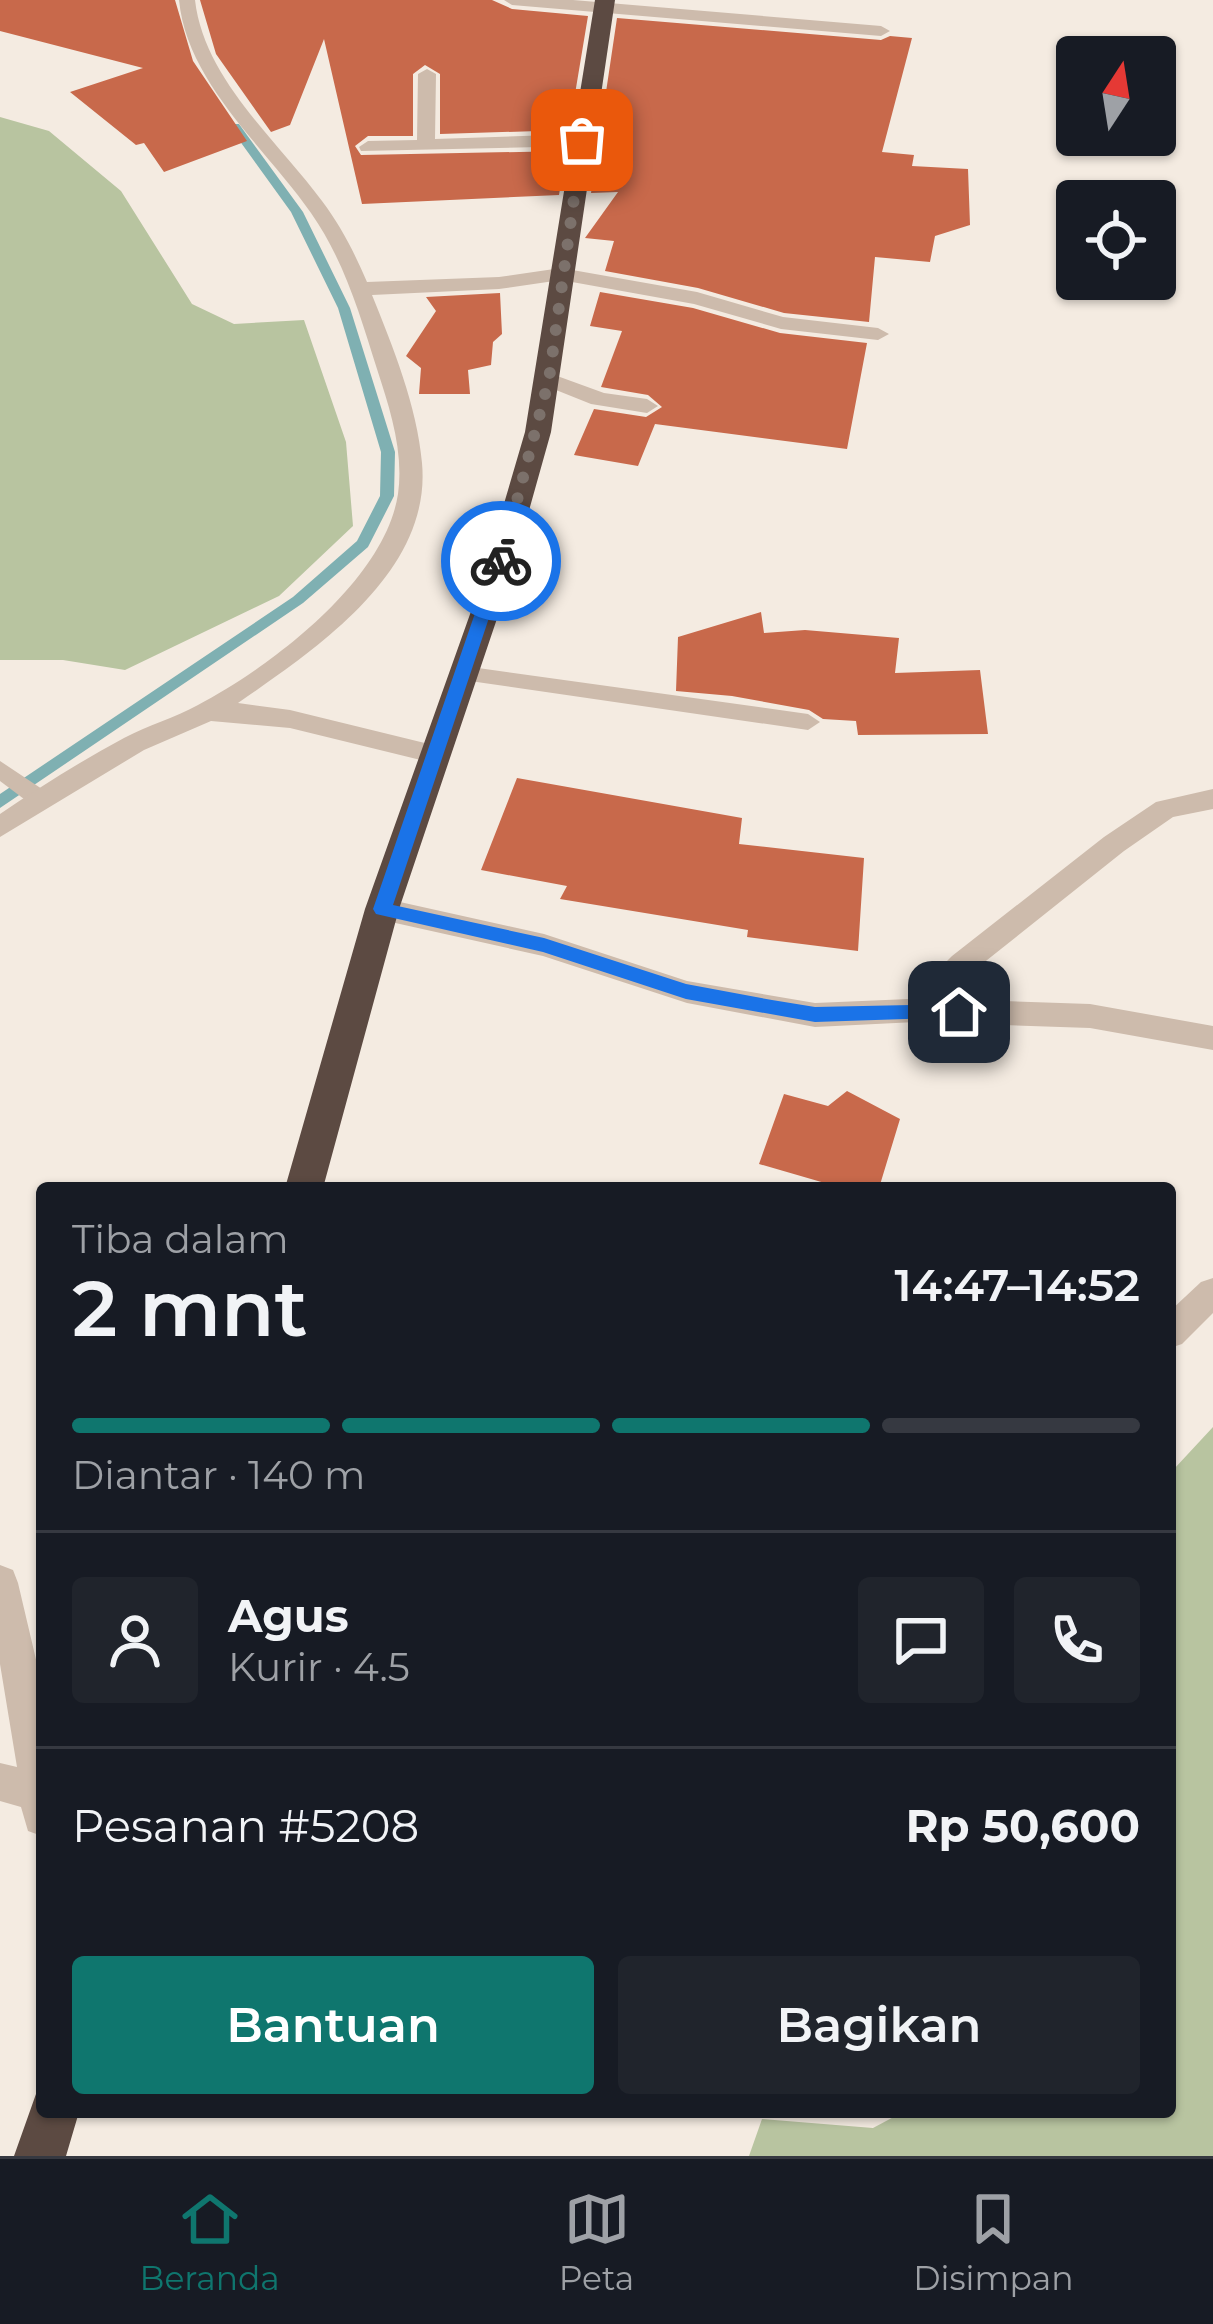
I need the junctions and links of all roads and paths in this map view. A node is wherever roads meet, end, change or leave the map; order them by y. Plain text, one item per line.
1 (187, 0) edge
2 (512, 0) edge
3 (604, 3) edge
4 (881, 31) dead end
5 (427, 74) dead end
6 (582, 140) junction
7 (426, 142) junction
8 (368, 147) dead end
9 (561, 274) junction
10 (357, 289) junction
11 (878, 334) dead end
12 (549, 379) junction
13 (647, 406) dead end
14 (464, 674) junction
15 (207, 712) junction
16 (808, 722) dead end
17 (437, 755) junction
18 (21, 784) edge
19 (1213, 799) edge
20 (0, 827) edge
21 (382, 909) junction
22 (916, 1010) junction
23 (1213, 1038) edge
24 (306, 1182) edge
25 (1213, 1292) edge
26 (1176, 1328) edge
27 (0, 1583) edge
28 (20, 1793) edge
29 (51, 2118) edge
30 (40, 2156) edge

1 - 10 street
2 - 3 street
3 - 4 street
3 - 6 highway
5 - 7 street
6 - 7 street
6 - 9 highway
7 - 8 street
9 - 10 street
9 - 11 street
9 - 12 highway
10 - 15 street
12 - 13 street
12 - 14 highway
14 - 16 lane
14 - 17 highway
15 - 17 street
15 - 18 street
17 - 21 highway
18 - 20 street
19 - 22 street
21 - 22 street
21 - 24 highway
22 - 23 street
25 - 26 street
27 - 28 street
29 - 30 highway

